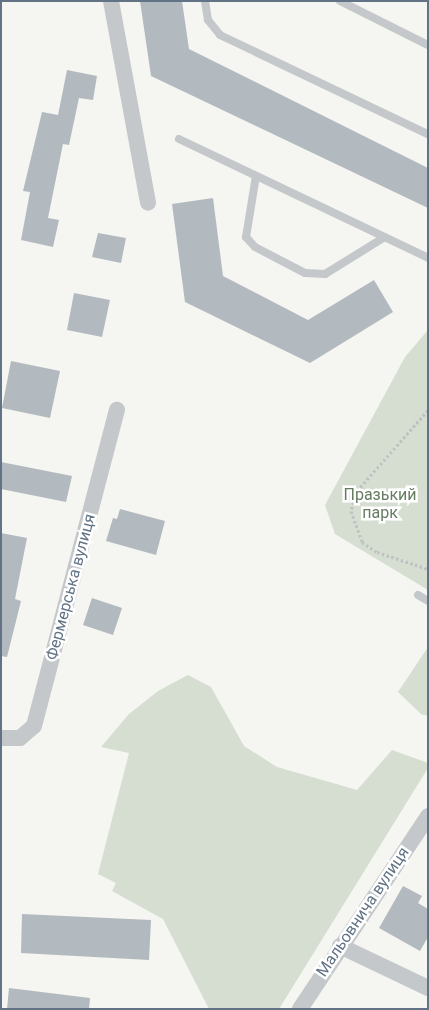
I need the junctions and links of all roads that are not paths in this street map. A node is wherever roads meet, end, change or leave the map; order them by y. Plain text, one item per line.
1 (111, 1) edge
2 (205, 1) edge
3 (340, 1) edge
4 (428, 46) edge
5 (428, 134) edge
6 (179, 140) dead end
7 (256, 176) junction
8 (148, 203) dead end
9 (385, 237) junction
10 (428, 258) edge
11 (117, 410) dead end
12 (418, 595) dead end
13 (428, 601) edge
14 (1, 738) edge
15 (428, 816) edge
16 (340, 946) junction
17 (428, 988) edge
18 (300, 1009) edge

1 - 8 street
2 - 5 lane
3 - 4 lane
6 - 7 lane
7 - 9 lane
7 - 9 lane
9 - 10 lane
11 - 14 street, Фермерська вулиця
12 - 13 lane
15 - 16 street, Мальовнича вулиця
16 - 17 street
16 - 18 street, Мальовнича вулиця

